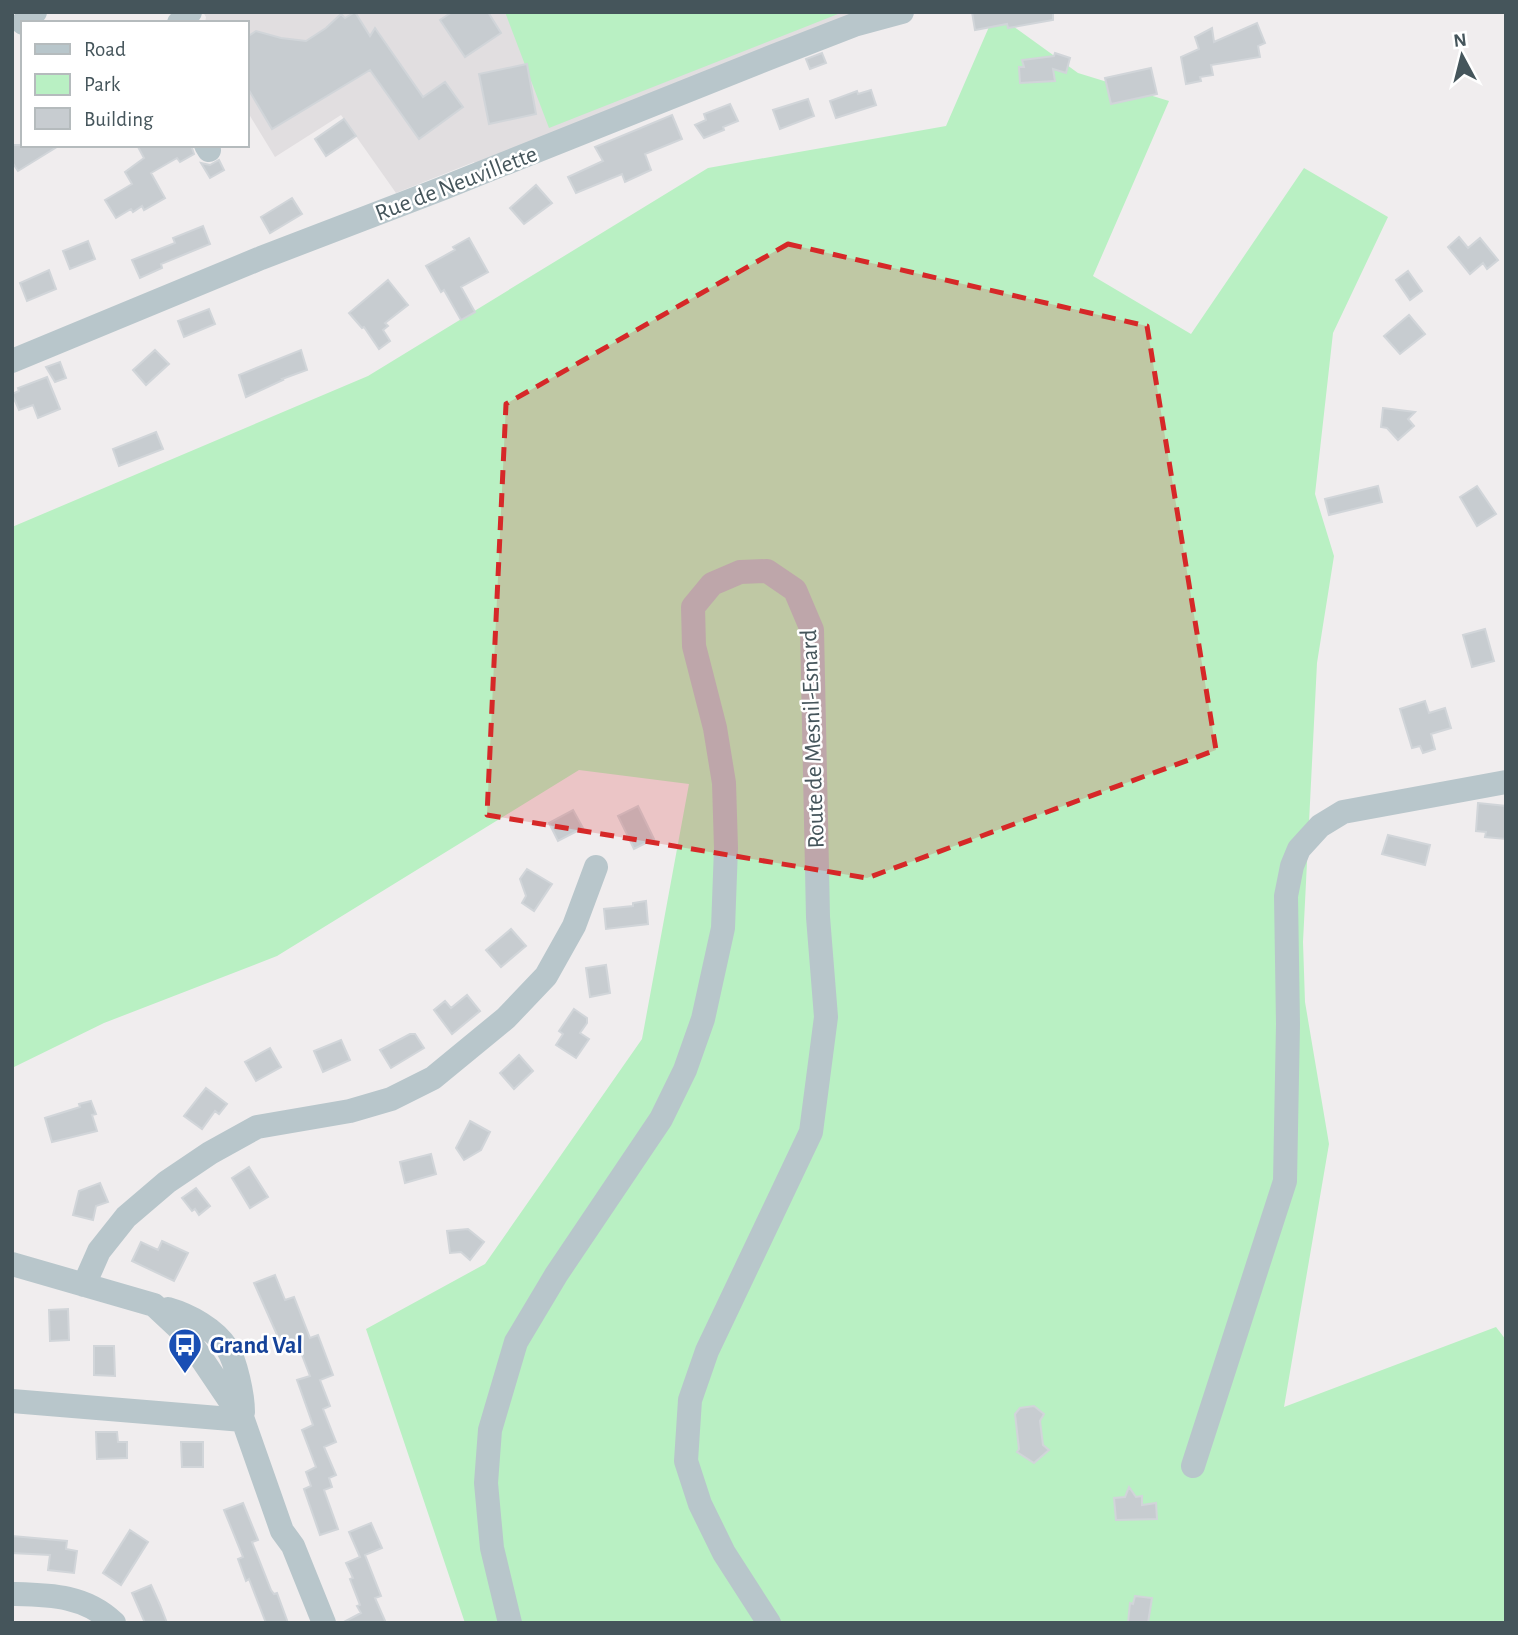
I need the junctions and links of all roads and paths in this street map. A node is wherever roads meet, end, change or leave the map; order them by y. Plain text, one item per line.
1 (902, 12) edge
2 (12, 361) edge
3 (1506, 782) edge
4 (596, 867) dead end
5 (12, 1264) edge
6 (85, 1285) junction
7 (155, 1305) junction
8 (12, 1401) edge
9 (243, 1420) junction
10 (1193, 1466) dead end
11 (12, 1594) edge
12 (114, 1623) edge
13 (324, 1623) edge
14 (510, 1623) edge
15 (769, 1623) edge

1 - 2 street, Rue de Neuvillette
3 - 10 street
4 - 6 street
5 - 6 street
6 - 7 street
7 - 9 street
7 - 9 street
8 - 9 street
9 - 13 street
11 - 12 street
14 - 15 street, Route de Mesnil-Esnard

